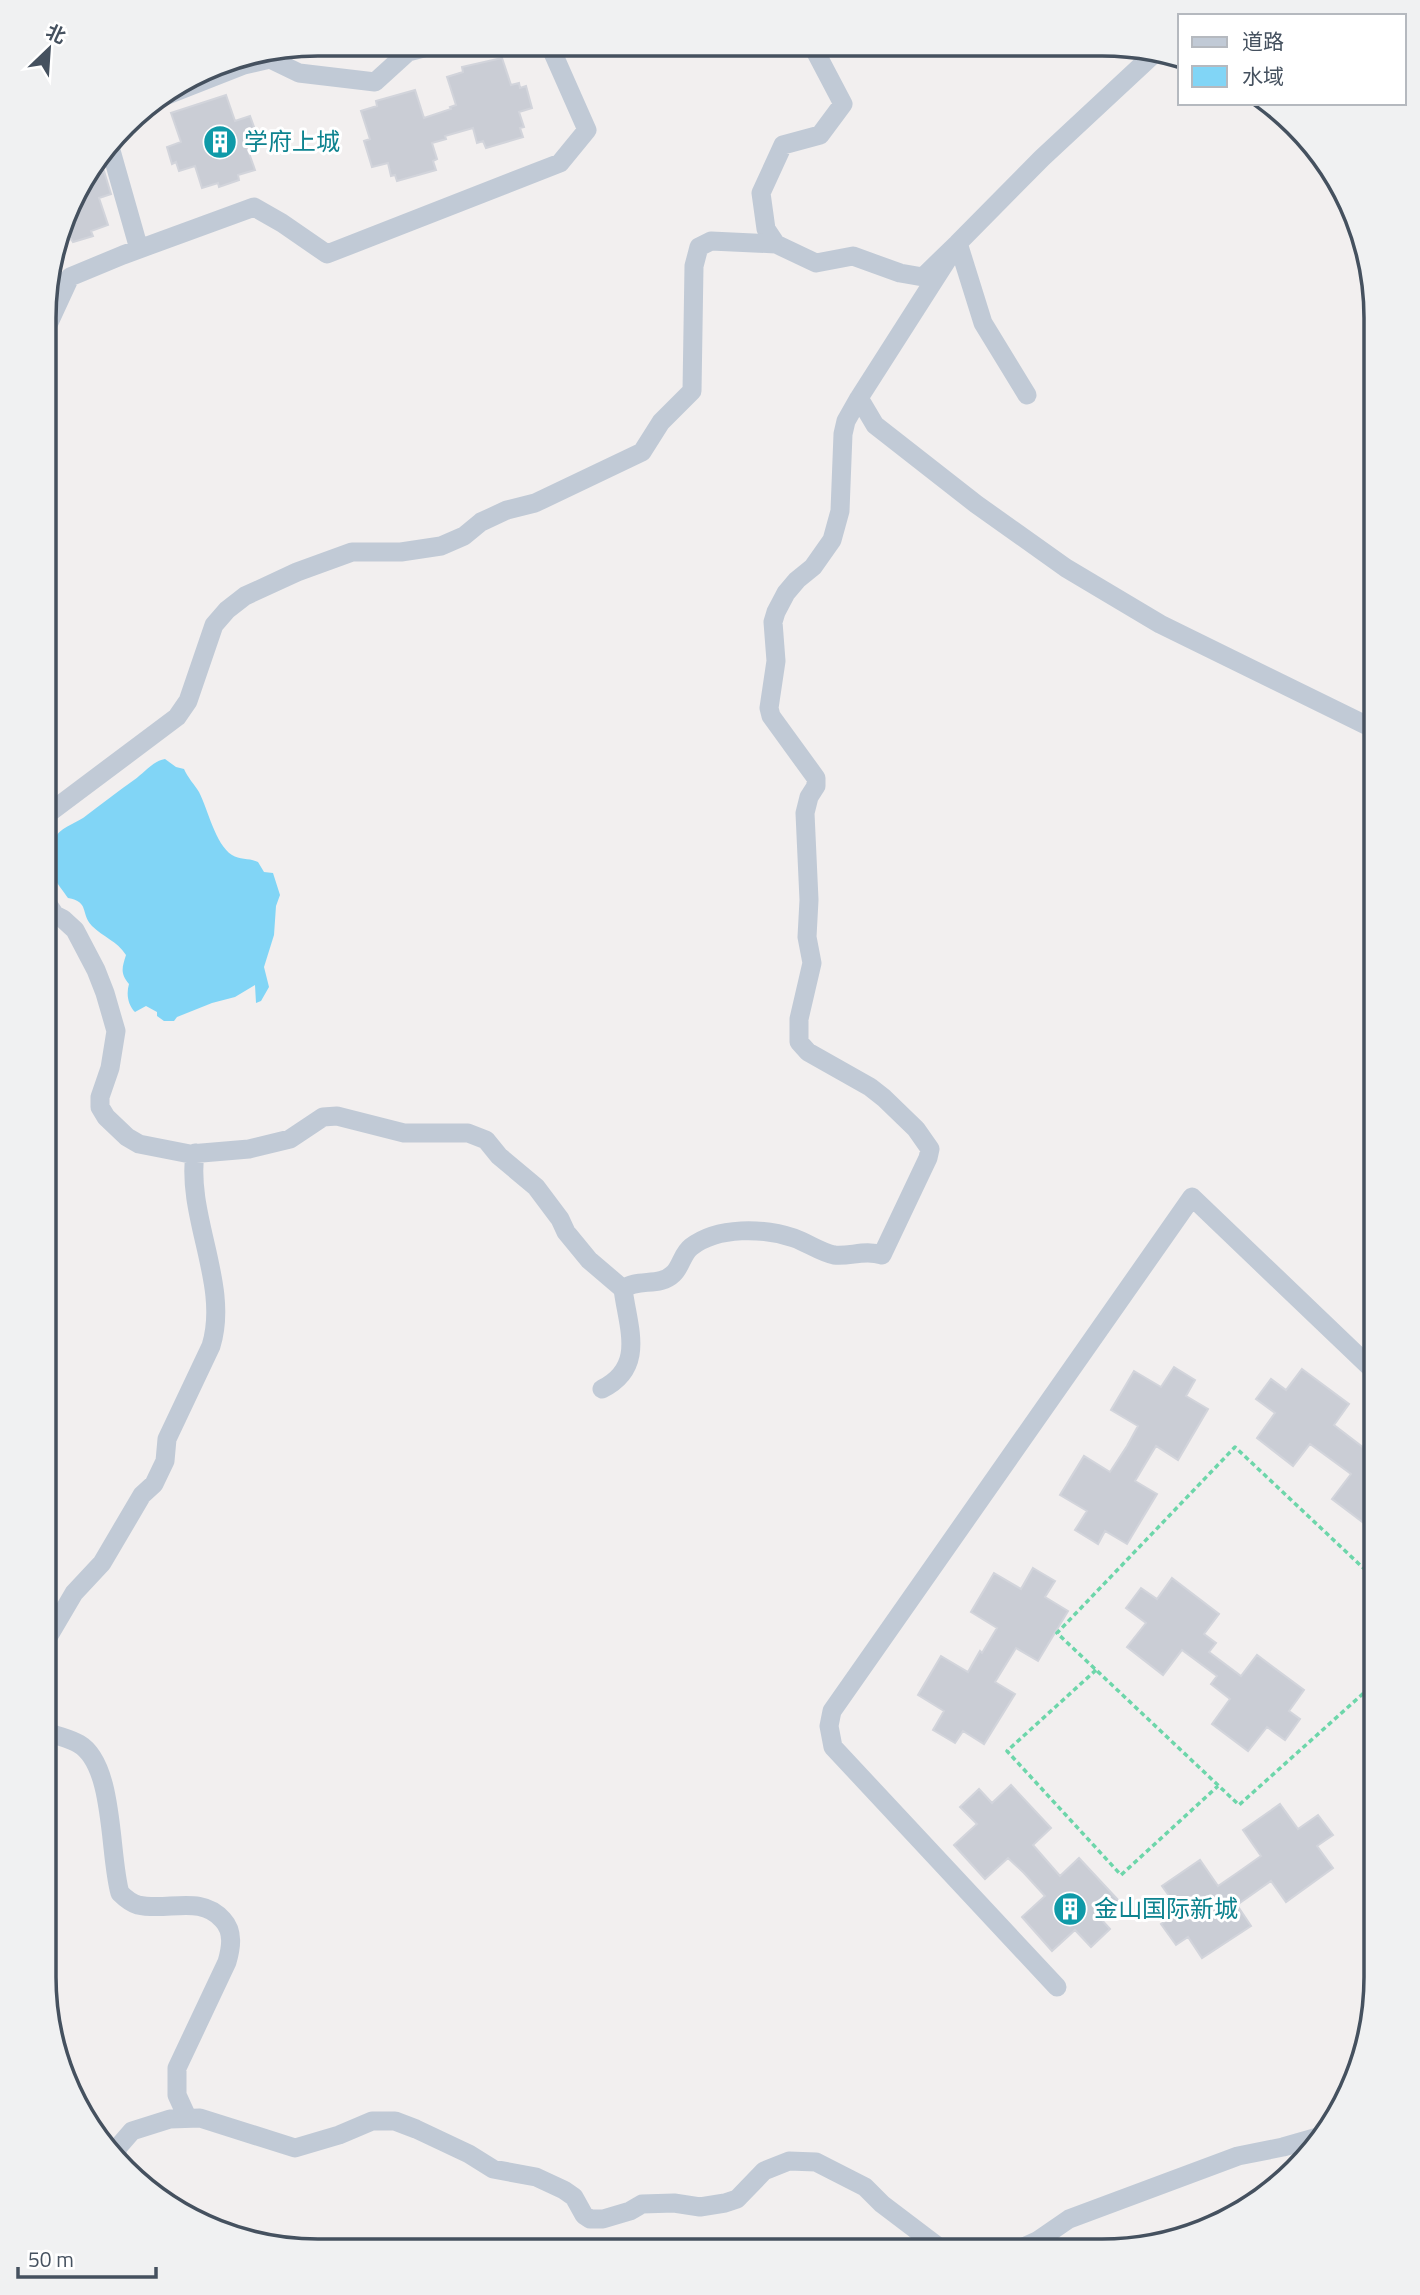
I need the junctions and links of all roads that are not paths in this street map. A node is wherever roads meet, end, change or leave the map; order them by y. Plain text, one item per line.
1 (399, 56) edge
2 (555, 56) edge
3 (818, 56) edge
4 (272, 60) edge
5 (1147, 60) edge
6 (113, 155) edge
7 (958, 243) junction
8 (776, 244) junction
9 (139, 249) junction
10 (57, 306) edge
11 (1027, 395) dead end
12 (859, 398) junction
13 (1364, 724) edge
14 (56, 808) edge
15 (56, 916) edge
16 (195, 1153) junction
17 (623, 1289) junction
18 (1364, 1362) edge
19 (602, 1389) dead end
20 (56, 1624) edge
21 (56, 1736) edge
22 (1057, 1987) dead end
23 (187, 2117) junction
24 (1307, 2140) edge
25 (119, 2147) edge
26 (928, 2239) edge
27 (1040, 2239) edge

1 - 4 street
2 - 9 street
3 - 8 street
5 - 7 street
6 - 9 street
7 - 8 street
7 - 11 street
7 - 12 street
8 - 14 street
9 - 10 street
12 - 13 street
12 - 17 street
15 - 16 street
16 - 17 street
16 - 20 street
17 - 19 street
18 - 22 street
21 - 23 street
23 - 25 street
23 - 26 street
24 - 27 street

